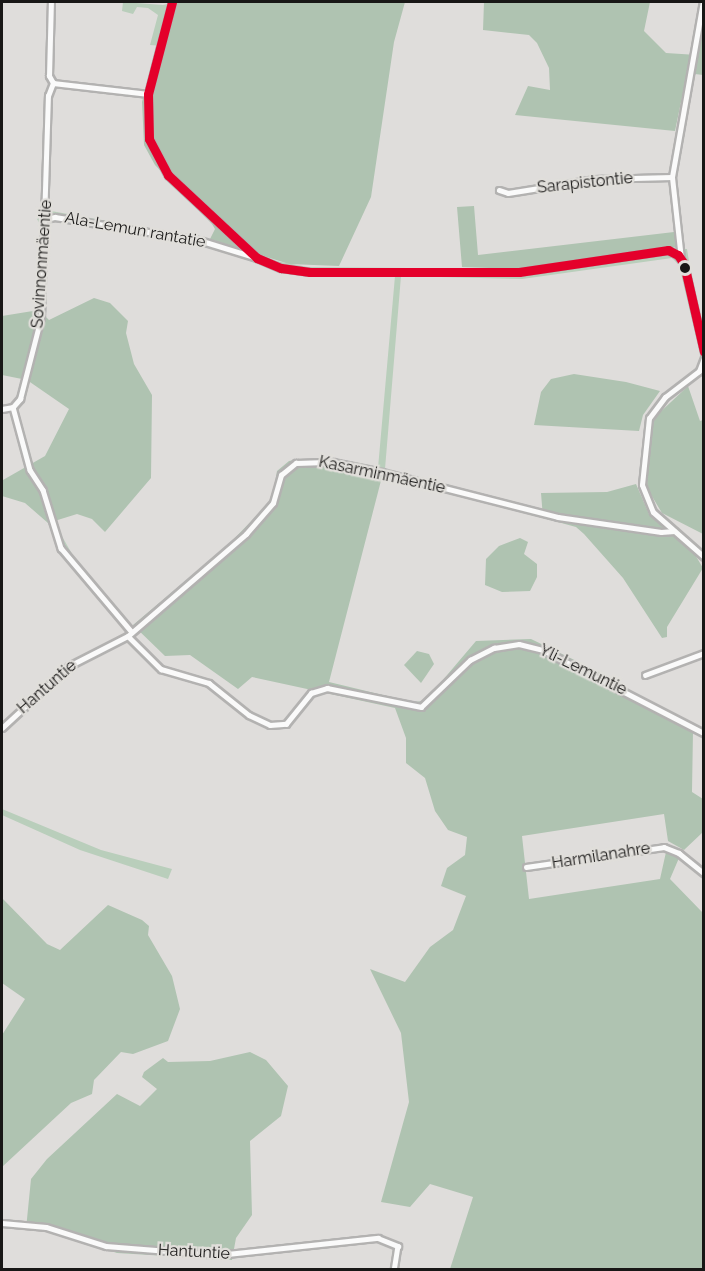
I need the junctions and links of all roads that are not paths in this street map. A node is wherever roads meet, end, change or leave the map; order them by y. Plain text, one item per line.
1 (51, 2) edge
2 (172, 2) edge
3 (703, 2) edge
4 (53, 83) junction
5 (148, 94) junction
6 (672, 177) junction
7 (499, 190) dead end
8 (46, 219) junction
9 (257, 258) junction
10 (681, 259) junction
11 (704, 352) edge
12 (704, 358) edge
13 (13, 407) junction
14 (2, 409) edge
15 (675, 531) junction
16 (704, 557) edge
17 (130, 634) junction
18 (704, 653) edge
19 (645, 675) dead end
20 (2, 728) edge
21 (704, 733) edge
22 (526, 867) dead end
23 (704, 873) edge
24 (2, 1222) edge
25 (394, 1269) edge

1 - 4 street, Sovinnonmäentie
2 - 5 street
3 - 6 street
4 - 5 street
4 - 8 street, Sovinnonmäentie
5 - 9 street
6 - 7 street, Sarapistontie
6 - 10 street
8 - 9 street, Ala-Lemun rantatie
8 - 13 street, Sovinnonmäentie
9 - 10 street
10 - 11 street
12 - 15 street
13 - 14 street
13 - 17 street
15 - 16 street
15 - 17 street, Kasarminmäentie
17 - 20 street, Hantuntie
17 - 21 street, Yli-Lemuntie
18 - 19 street
22 - 23 street, Harmilanahre
24 - 25 street, Hantuntie

